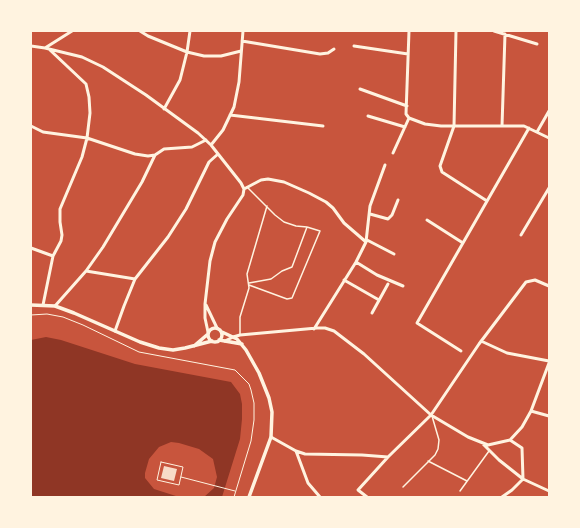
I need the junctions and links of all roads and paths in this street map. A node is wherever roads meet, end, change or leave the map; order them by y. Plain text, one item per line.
1 (72, 31) edge
2 (140, 31) edge
3 (190, 31) edge
4 (243, 31) edge
5 (409, 31) edge
6 (456, 31) edge
7 (494, 31) edge
8 (512, 31) edge
9 (505, 34) junction
10 (512, 36) junction
11 (242, 41) junction
12 (537, 44) dead end
13 (31, 46) edge
14 (354, 46) dead end
15 (47, 48) junction
16 (334, 49) dead end
17 (241, 51) junction
18 (187, 52) junction
19 (408, 54) junction
20 (360, 89) dead end
21 (407, 106) junction
22 (164, 108) junction
23 (549, 112) edge
24 (230, 115) junction
25 (368, 116) dead end
26 (409, 118) junction
27 (31, 126) edge
28 (323, 126) dead end
29 (454, 126) junction
30 (502, 126) junction
31 (405, 127) junction
32 (529, 128) junction
33 (537, 132) junction
34 (87, 138) junction
35 (549, 138) edge
36 (206, 140) junction
37 (211, 145) junction
38 (394, 153) dead end
39 (218, 154) junction
40 (155, 155) junction
41 (385, 165) dead end
42 (245, 188) junction
43 (549, 188) edge
44 (398, 200) dead end
45 (487, 201) junction
46 (266, 206) junction
47 (370, 214) junction
48 (426, 220) dead end
49 (307, 227) junction
50 (521, 235) dead end
51 (366, 241) junction
52 (463, 243) junction
53 (31, 248) edge
54 (394, 254) dead end
55 (53, 256) junction
56 (356, 262) junction
57 (86, 271) junction
58 (135, 279) junction
59 (344, 280) junction
60 (249, 284) junction
61 (388, 284) dead end
62 (403, 286) dead end
63 (549, 286) edge
64 (379, 300) junction
65 (205, 304) junction
66 (31, 305) edge
67 (43, 305) junction
68 (55, 306) junction
69 (372, 313) dead end
70 (31, 315) edge
71 (217, 328) junction
72 (314, 328) junction
73 (115, 331) junction
74 (222, 332) junction
75 (208, 333) junction
76 (240, 335) junction
77 (233, 337) junction
78 (219, 340) junction
79 (225, 341) junction
80 (481, 341) junction
81 (212, 342) junction
82 (242, 344) junction
83 (193, 347) junction
84 (461, 351) dead end
85 (549, 362) edge
86 (531, 411) junction
87 (431, 414) junction
88 (549, 416) edge
89 (271, 437) junction
90 (510, 440) junction
91 (483, 444) junction
92 (296, 451) junction
93 (489, 451) junction
94 (388, 457) junction
95 (428, 461) junction
96 (181, 477) junction
97 (523, 479) junction
98 (467, 482) junction
99 (403, 487) dead end
100 (236, 491) junction
101 (460, 491) dead end
102 (549, 491) edge
103 (234, 497) edge
104 (249, 497) edge
105 (320, 497) edge
106 (366, 497) edge
107 (502, 497) edge

1 - 15 street
2 - 18 street
3 - 18 street
4 - 11 street
5 - 19 street
6 - 29 street
7 - 9 street
8 - 10 street
9 - 10 street
9 - 30 street
10 - 12 street
11 - 16 street
11 - 17 street
13 - 15 street
14 - 19 street
15 - 22 street
15 - 34 street
17 - 18 street
17 - 24 street
18 - 22 street
19 - 21 street
20 - 21 street
21 - 26 street
22 - 36 street
23 - 33 street
24 - 28 street
24 - 37 street
25 - 31 street
26 - 29 street
26 - 31 street
27 - 34 street
29 - 30 street
29 - 45 street
30 - 32 street
31 - 38 street
32 - 33 street
32 - 45 street
33 - 35 street
34 - 40 street
34 - 55 street
36 - 37 street
36 - 40 street
37 - 39 street
39 - 42 street
39 - 58 street
40 - 57 street
41 - 47 street
42 - 46 lane
42 - 51 street
42 - 65 street
43 - 50 street
44 - 47 street
45 - 52 street
46 - 49 lane
46 - 60 lane
47 - 51 street
48 - 52 street
49 - 60 lane
49 - 60 lane
51 - 54 street
51 - 56 street
52 - 84 street
53 - 55 street
55 - 67 street
56 - 59 street
56 - 62 street
57 - 58 street
57 - 68 street
58 - 73 street
59 - 64 street
59 - 72 street
60 - 76 lane
61 - 64 street
63 - 80 street
64 - 69 street
65 - 71 street
65 - 75 street
66 - 67 street
67 - 68 street
68 - 73 street
70 - 100 path
71 - 74 street
71 - 75 street
72 - 76 street
72 - 87 street
73 - 83 street
74 - 77 street
74 - 78 street
75 - 81 street
75 - 83 street
76 - 77 street
77 - 79 street
77 - 82 street
78 - 79 street
78 - 81 street
79 - 82 street
80 - 85 street
80 - 87 street
81 - 83 street
82 - 89 street
85 - 86 street
86 - 88 street
86 - 90 street
87 - 91 street
87 - 94 street
87 - 95 lane
89 - 92 street
89 - 104 street
90 - 91 street
90 - 97 street
91 - 93 street
92 - 94 street
92 - 105 street
93 - 97 street
93 - 98 lane
94 - 106 street
95 - 98 lane
95 - 99 lane
96 - 96 path
96 - 100 path
97 - 102 street
97 - 107 street
98 - 101 lane
100 - 103 path

